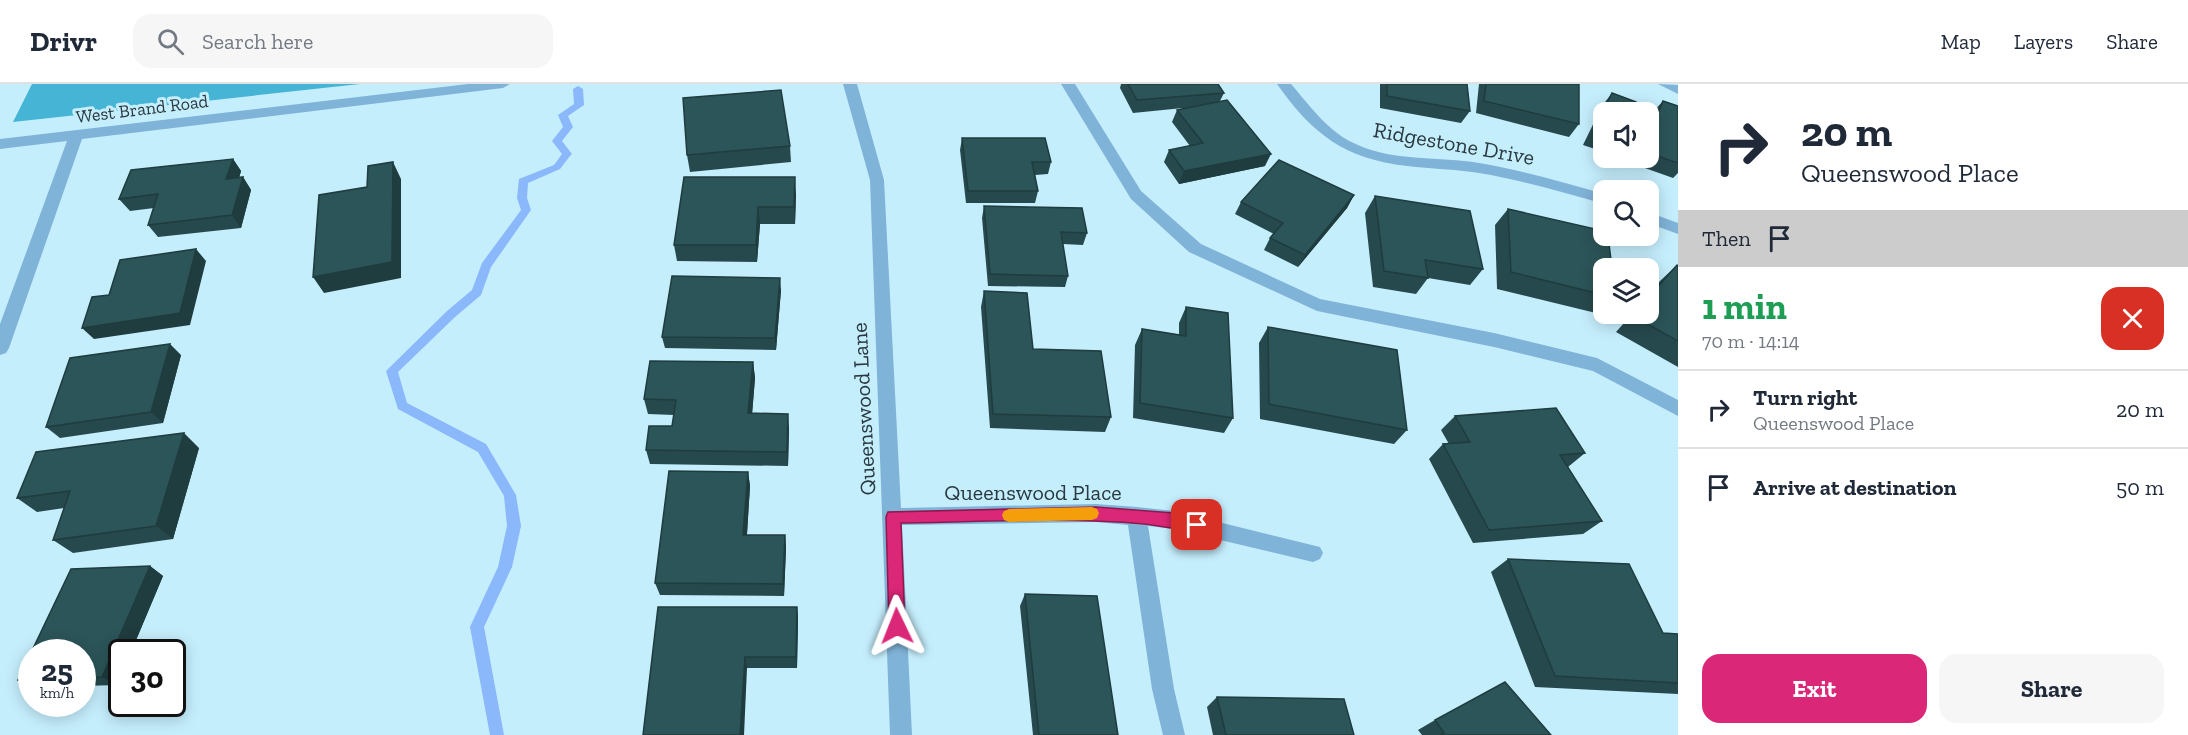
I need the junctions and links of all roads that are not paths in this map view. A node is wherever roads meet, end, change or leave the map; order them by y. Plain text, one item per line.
1 (503, 84) edge
2 (850, 84) edge
3 (1068, 84) edge
4 (1284, 84) edge
5 (1665, 84) edge
6 (1678, 90) edge
7 (76, 135) junction
8 (0, 144) edge
9 (1593, 196) edge
10 (1659, 221) edge
11 (1678, 229) edge
12 (0, 348) edge
13 (1678, 409) edge
14 (1137, 516) junction
15 (893, 517) junction
16 (1313, 553) dead end
17 (901, 735) edge
18 (1174, 735) edge

1 - 7 street, West Brand Road
2 - 15 street, Queenswood Lane
3 - 13 street
4 - 9 street, Ridgestone Drive
5 - 6 street
7 - 8 street, West Brand Road
7 - 12 street
10 - 11 street
14 - 15 street, Queenswood Place
14 - 16 street, Queenswood Place
14 - 18 street
15 - 17 street, Queenswood Lane

